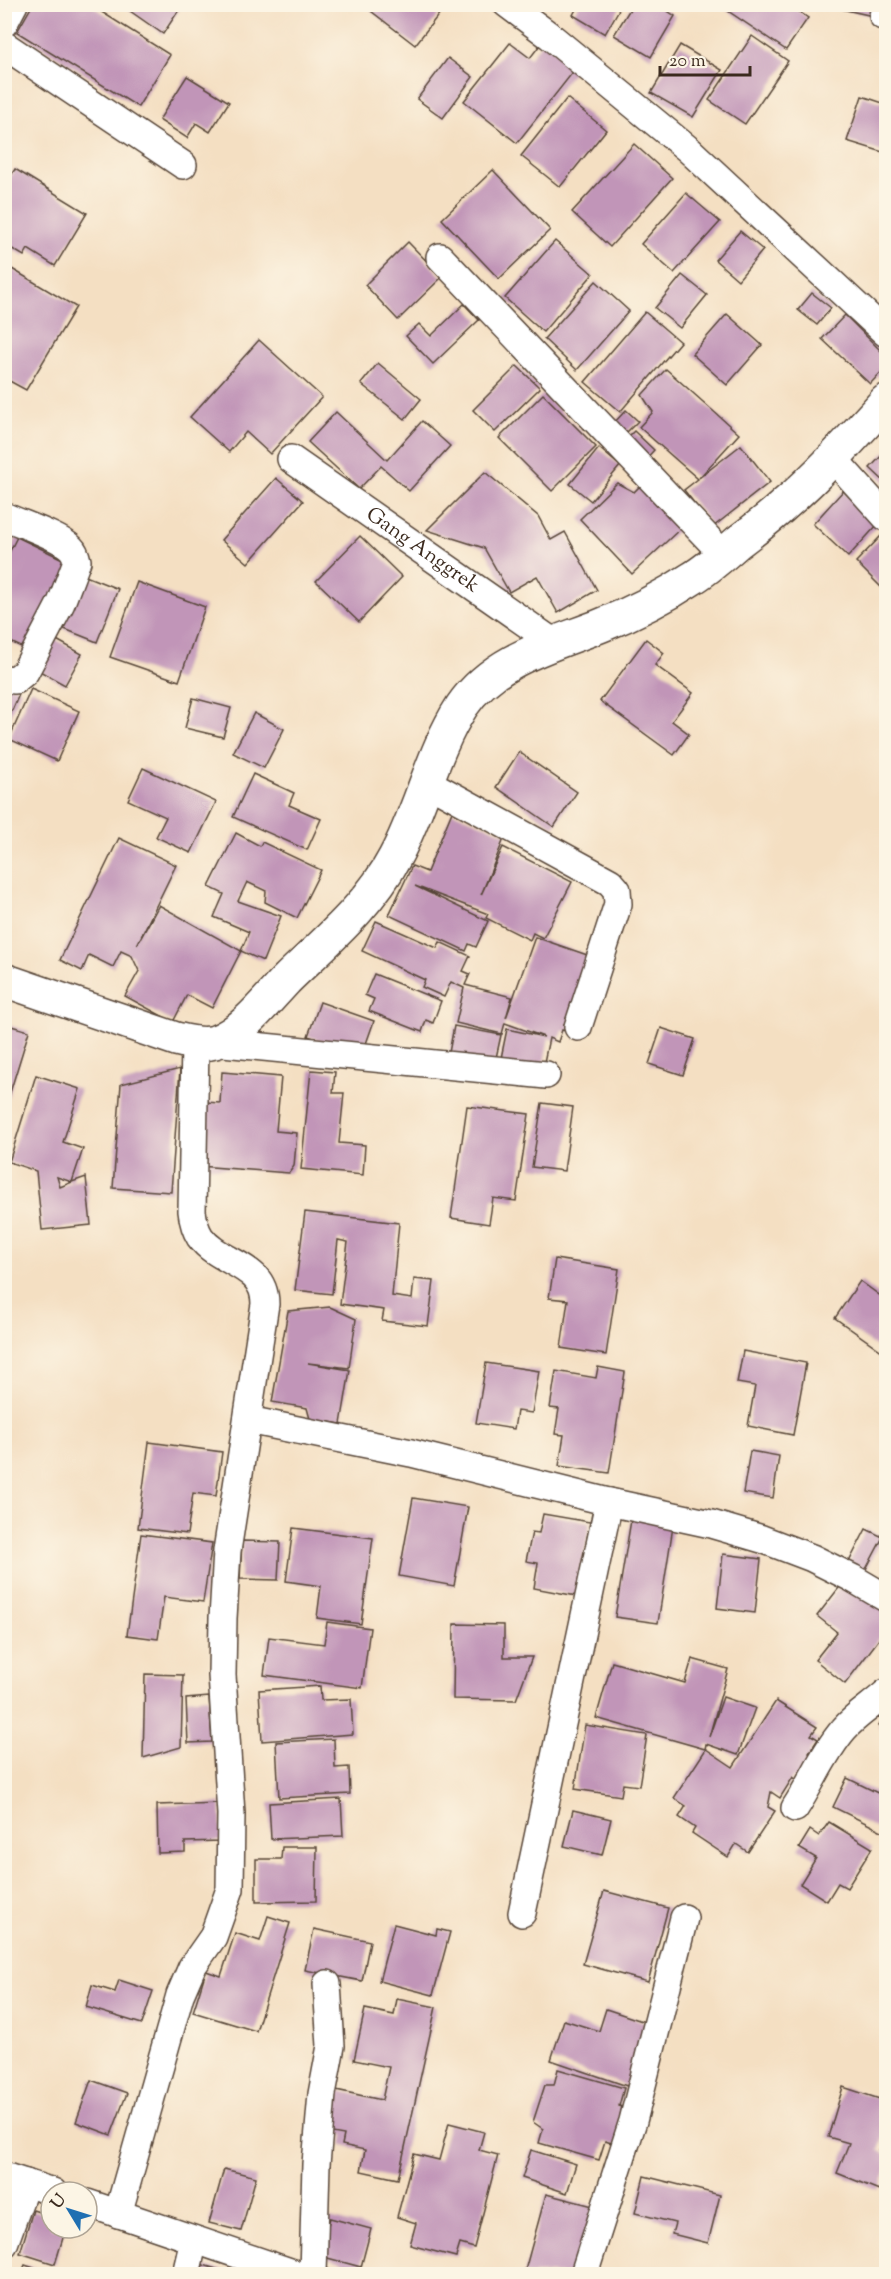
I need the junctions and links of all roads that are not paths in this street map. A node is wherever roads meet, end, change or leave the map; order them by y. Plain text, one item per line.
1 (14, 4) edge
2 (516, 7) edge
3 (4, 23) edge
4 (4, 45) edge
5 (183, 165) dead end
6 (440, 257) dead end
7 (886, 333) edge
8 (886, 401) edge
9 (833, 458) junction
10 (291, 459) dead end
11 (4, 516) edge
12 (886, 517) edge
13 (723, 555) junction
14 (553, 642) junction
15 (4, 680) edge
16 (427, 782) junction
17 (4, 980) edge
18 (578, 1027) dead end
19 (204, 1043) junction
20 (546, 1075) dead end
21 (248, 1420) junction
22 (609, 1502) junction
23 (886, 1598) edge
24 (886, 1693) edge
25 (795, 1808) dead end
26 (522, 1913) dead end
27 (684, 1918) dead end
28 (327, 1984) dead end
29 (15, 2179) edge
30 (39, 2187) edge
31 (99, 2208) edge
32 (118, 2214) junction
33 (194, 2240) junction
34 (4, 2244) edge
35 (186, 2274) edge
36 (297, 2274) edge
37 (584, 2274) edge

1 - 3 street
2 - 7 street
4 - 5 street
6 - 13 street
8 - 9 street
9 - 12 street
9 - 13 street
10 - 14 street, Gang Anggrek
11 - 15 street
13 - 14 street
14 - 16 street
16 - 18 street
16 - 19 street
17 - 19 street
19 - 20 street
19 - 21 street
21 - 22 street
21 - 32 street
22 - 23 street
22 - 26 street
24 - 25 street
27 - 37 street
28 - 36 street
29 - 30 street
29 - 34 street
31 - 32 street
32 - 33 street
33 - 35 street
33 - 36 street

